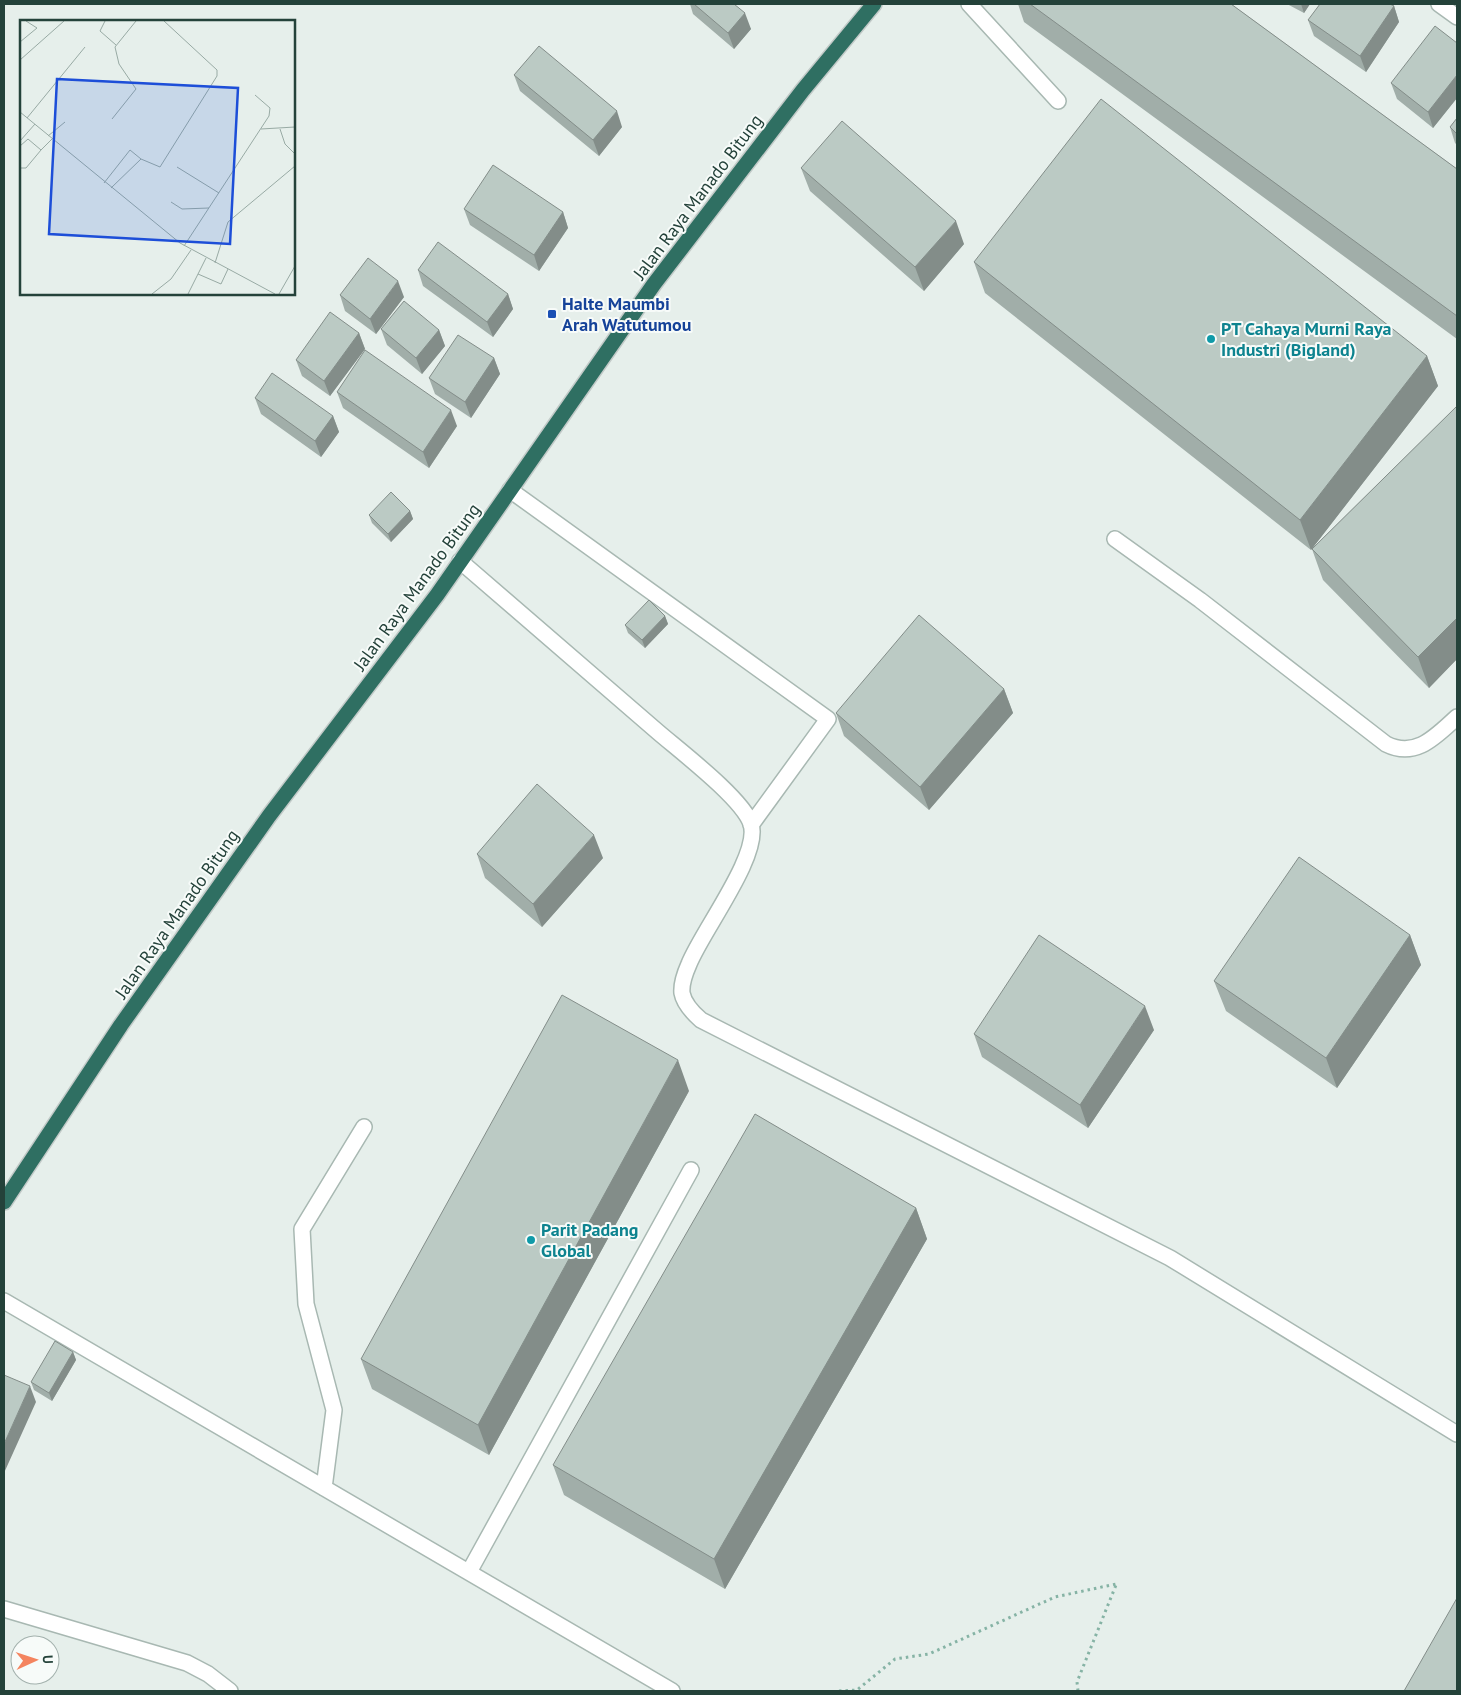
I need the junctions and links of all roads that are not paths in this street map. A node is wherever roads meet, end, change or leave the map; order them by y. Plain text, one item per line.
1 (874, 4) edge
2 (969, 4) edge
3 (1440, 4) edge
4 (1457, 17) edge
5 (1058, 101) dead end
6 (510, 490) junction
7 (1115, 539) dead end
8 (460, 561) junction
9 (1457, 717) edge
10 (751, 825) junction
11 (364, 1127) dead end
12 (691, 1170) dead end
13 (4, 1202) edge
14 (4, 1301) edge
15 (1457, 1434) edge
16 (324, 1488) junction
17 (468, 1572) junction
18 (4, 1609) edge
19 (230, 1691) edge
20 (672, 1691) edge

1 - 6 highway, Jalan Raya Manado Bitung
2 - 5 street
3 - 4 street
6 - 8 highway, Jalan Raya Manado Bitung
6 - 10 street
7 - 9 street
8 - 10 street
8 - 13 highway, Jalan Raya Manado Bitung
10 - 15 street
11 - 16 street
12 - 17 street
14 - 16 street
16 - 17 street
17 - 20 street
18 - 19 street

